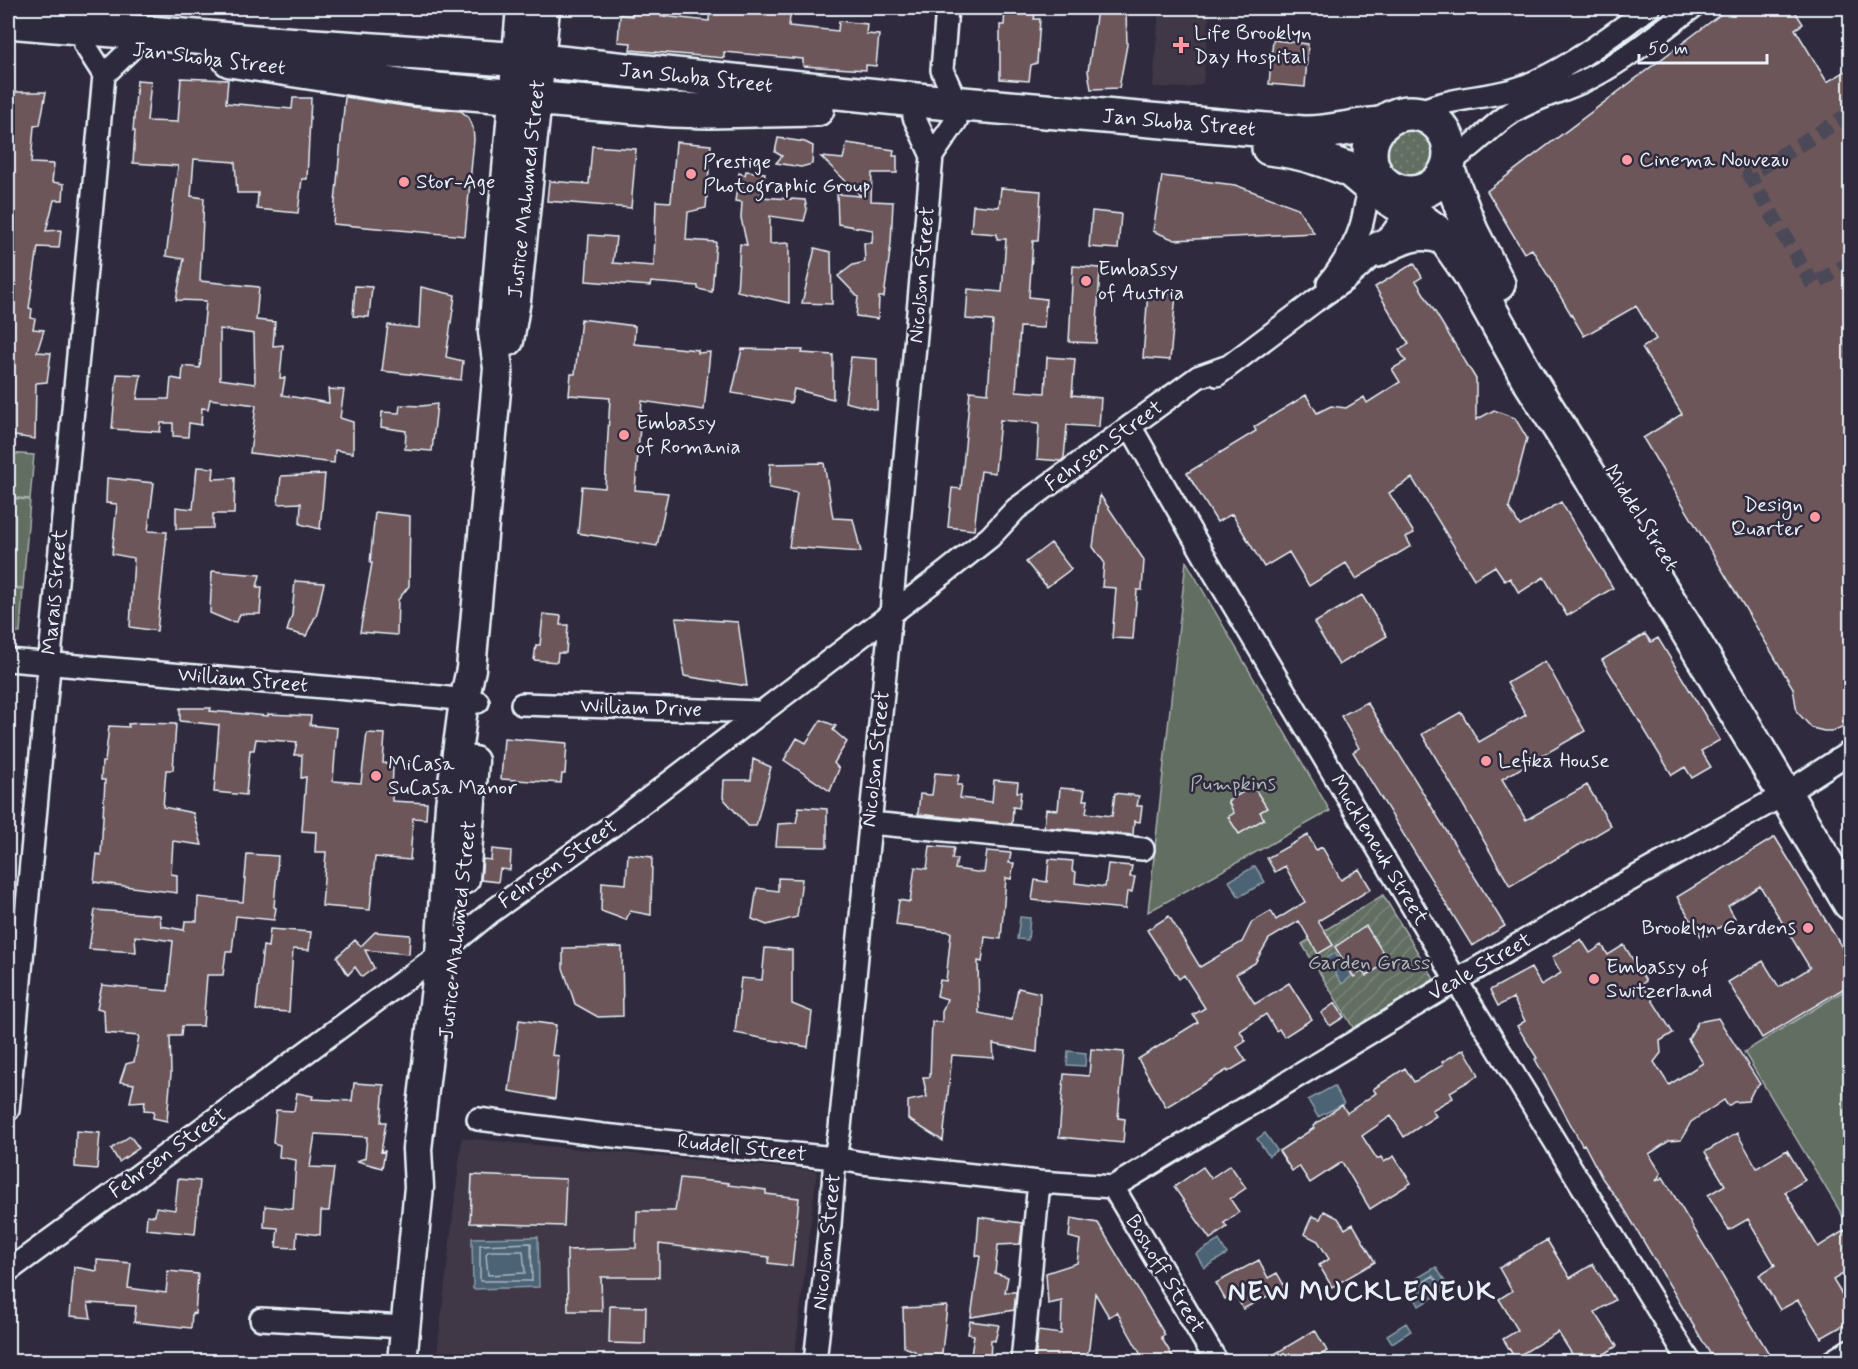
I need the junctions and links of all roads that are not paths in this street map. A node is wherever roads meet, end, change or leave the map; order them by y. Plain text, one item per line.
1 (521, 8) edge
2 (545, 8) edge
3 (948, 8) edge
4 (1649, 8) edge
5 (1692, 8) edge
6 (8, 21) edge
7 (88, 27) edge
8 (123, 29) edge
9 (8, 39) edge
10 (942, 70) junction
11 (104, 75) junction
12 (525, 79) junction
13 (915, 109) junction
14 (957, 112) junction
15 (1417, 113) junction
16 (1383, 124) junction
17 (932, 156) junction
18 (1448, 165) junction
19 (1390, 187) junction
20 (1445, 238) junction
21 (1377, 250) junction
22 (1470, 274) junction
23 (1315, 301) junction
24 (1133, 431) junction
25 (891, 614) junction
26 (8, 660) edge
27 (49, 663) junction
28 (471, 702) junction
29 (522, 704) dead end
30 (760, 712) junction
31 (1851, 752) edge
32 (1795, 788) junction
33 (870, 824) junction
34 (1143, 849) dead end
35 (1851, 860) edge
36 (1851, 903) edge
37 (450, 946) junction
38 (1456, 980) junction
39 (8, 1110) edge
40 (478, 1119) dead end
41 (835, 1158) junction
42 (1039, 1182) junction
43 (1113, 1187) junction
44 (8, 1271) edge
45 (261, 1318) dead end
46 (405, 1327) junction
47 (1851, 1350) edge
48 (402, 1362) edge
49 (814, 1362) edge
50 (1022, 1362) edge
51 (1217, 1362) edge
52 (1690, 1362) edge
53 (1832, 1362) edge

1 - 12 main road, Justice Mahomed Street
2 - 12 main road, Justice Mahomed Street
3 - 10 street
4 - 15 street
5 - 18 street
6 - 7 main road, Jan Shoba Street
7 - 8 main road, Jan Shoba Street
7 - 9 main road, Jan Shoba Street
7 - 11 street
8 - 11 street
8 - 12 main road, Jan Shoba Street
8 - 12 main road, Jan Shoba Street
10 - 13 street
10 - 14 street
11 - 27 street, Marais Street
12 - 13 main road, Jan Shoba Street
12 - 28 main road, Justice Mahomed Street
13 - 14 main road, Jan Shoba Street
13 - 17 street, Nicolson Street
14 - 16 main road, Jan Shoba Street
14 - 17 street, Nicolson Street
14 - 19 main road, Jan Shoba Street
15 - 16 main road
15 - 18 main road
16 - 19 main road
17 - 25 street, Nicolson Street
18 - 19 main road
18 - 32 main road, Middel Street
19 - 20 main road, Middel Street
19 - 21 street, Fehrsen Street
19 - 22 main road, Middel Street
19 - 23 street, Fehrsen Street
20 - 21 main road
20 - 22 main road, Middel Street
21 - 23 street, Fehrsen Street
22 - 32 main road, Middel Street
23 - 24 street, Fehrsen Street
24 - 25 street, Fehrsen Street
24 - 38 street, Muckleneuk Street
25 - 30 street, Fehrsen Street
25 - 33 street, Nicolson Street
26 - 27 street, William Street
27 - 28 street, William Street
27 - 39 street, Marais Street
28 - 37 main road, Justice Mahomed Street
29 - 30 street, William Drive
30 - 37 street, Fehrsen Street
31 - 32 street, Veale Street
32 - 35 main road, Middel Street
32 - 36 main road, Middel Street
32 - 38 street, Veale Street
33 - 34 street
33 - 41 street, Nicolson Street
37 - 44 street, Fehrsen Street
37 - 46 main road, Justice Mahomed Street
38 - 43 street, Veale Street
38 - 52 street, Muckleneuk Street
40 - 41 street, Ruddell Street
41 - 42 street, Ruddell Street
41 - 49 street, Nicolson Street
42 - 43 street, Ruddell Street
42 - 50 street
43 - 51 street, Boshoff Street
45 - 46 street
46 - 48 main road, Justice Mahomed Street
47 - 53 street

